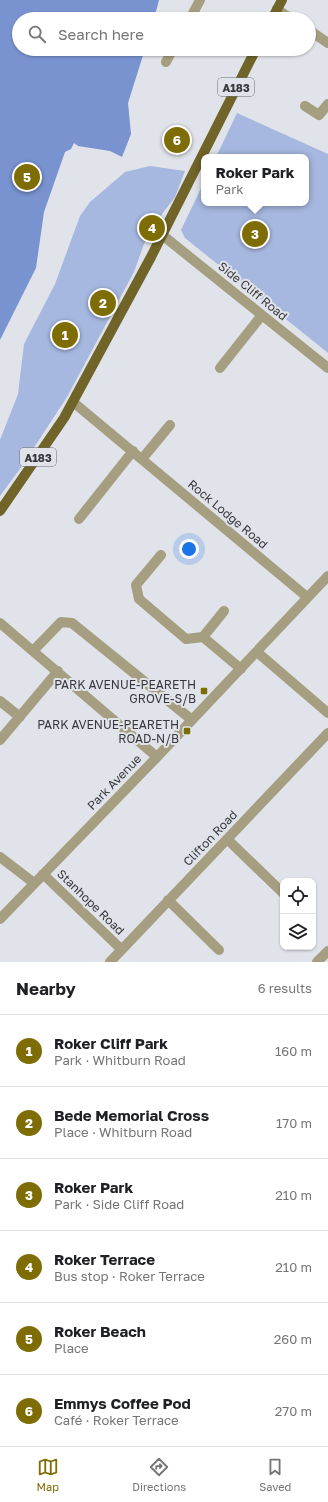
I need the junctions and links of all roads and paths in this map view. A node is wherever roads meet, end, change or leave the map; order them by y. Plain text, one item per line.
1 (200, 0) edge
2 (282, 0) edge
3 (277, 9) junction
4 (194, 12) edge
5 (276, 12) edge
6 (281, 12) edge
7 (316, 35) edge
8 (328, 43) edge
9 (169, 56) edge
10 (252, 56) edge
11 (166, 62) dead end
12 (328, 104) edge
13 (305, 106) dead end
14 (202, 154) edge
15 (201, 156) edge
16 (161, 234) junction
17 (262, 315) junction
18 (220, 368) dead end
19 (328, 368) edge
20 (73, 402) junction
21 (170, 425) dead end
22 (133, 451) junction
23 (142, 459) junction
24 (0, 511) edge
25 (79, 519) dead end
26 (161, 555) dead end
27 (328, 576) edge
28 (307, 597) junction
29 (224, 611) dead end
30 (0, 623) edge
31 (202, 637) junction
32 (33, 651) junction
33 (256, 652) junction
34 (241, 669) junction
35 (58, 671) junction
36 (0, 701) edge
37 (328, 713) edge
38 (20, 717) junction
39 (192, 720) junction
40 (328, 733) edge
41 (0, 740) edge
42 (157, 757) junction
43 (227, 839) junction
44 (0, 857) edge
45 (43, 874) junction
46 (34, 883) junction
47 (280, 890) edge
48 (168, 900) junction
49 (0, 919) edge
50 (121, 948) junction
51 (219, 950) dead end
52 (327, 954) edge
53 (110, 962) edge
54 (317, 962) edge

1 - 4 street
2 - 3 main road
3 - 5 main road
3 - 6 street
7 - 8 street
9 - 11 street
10 - 14 main road, A183
12 - 13 street
15 - 16 main road, A183
16 - 17 street, Side Cliff Road
16 - 20 main road, A183
17 - 18 street
17 - 19 street, Side Cliff Road
20 - 22 street, Rock Lodge Road
20 - 24 main road, A183
21 - 23 street
22 - 23 street, Rock Lodge Road
22 - 25 street
23 - 28 street, Rock Lodge Road
26 - 31 street
27 - 28 street, Park Avenue
28 - 33 street, Park Avenue
29 - 31 street
30 - 32 street
31 - 34 street
32 - 35 street
32 - 39 street
33 - 34 street, Park Avenue
33 - 37 street
34 - 39 street, Park Avenue
35 - 38 street
35 - 42 street
36 - 38 street
38 - 41 street
39 - 42 street, Park Avenue
40 - 43 street, Clifton Road
42 - 45 street, Park Avenue
43 - 47 street
43 - 48 street, Clifton Road
44 - 46 street
45 - 46 street, Park Avenue
45 - 50 street, Stanhope Road
46 - 49 street, Park Avenue
48 - 50 street, Clifton Road
48 - 51 street
50 - 53 street, Clifton Road
52 - 54 street

